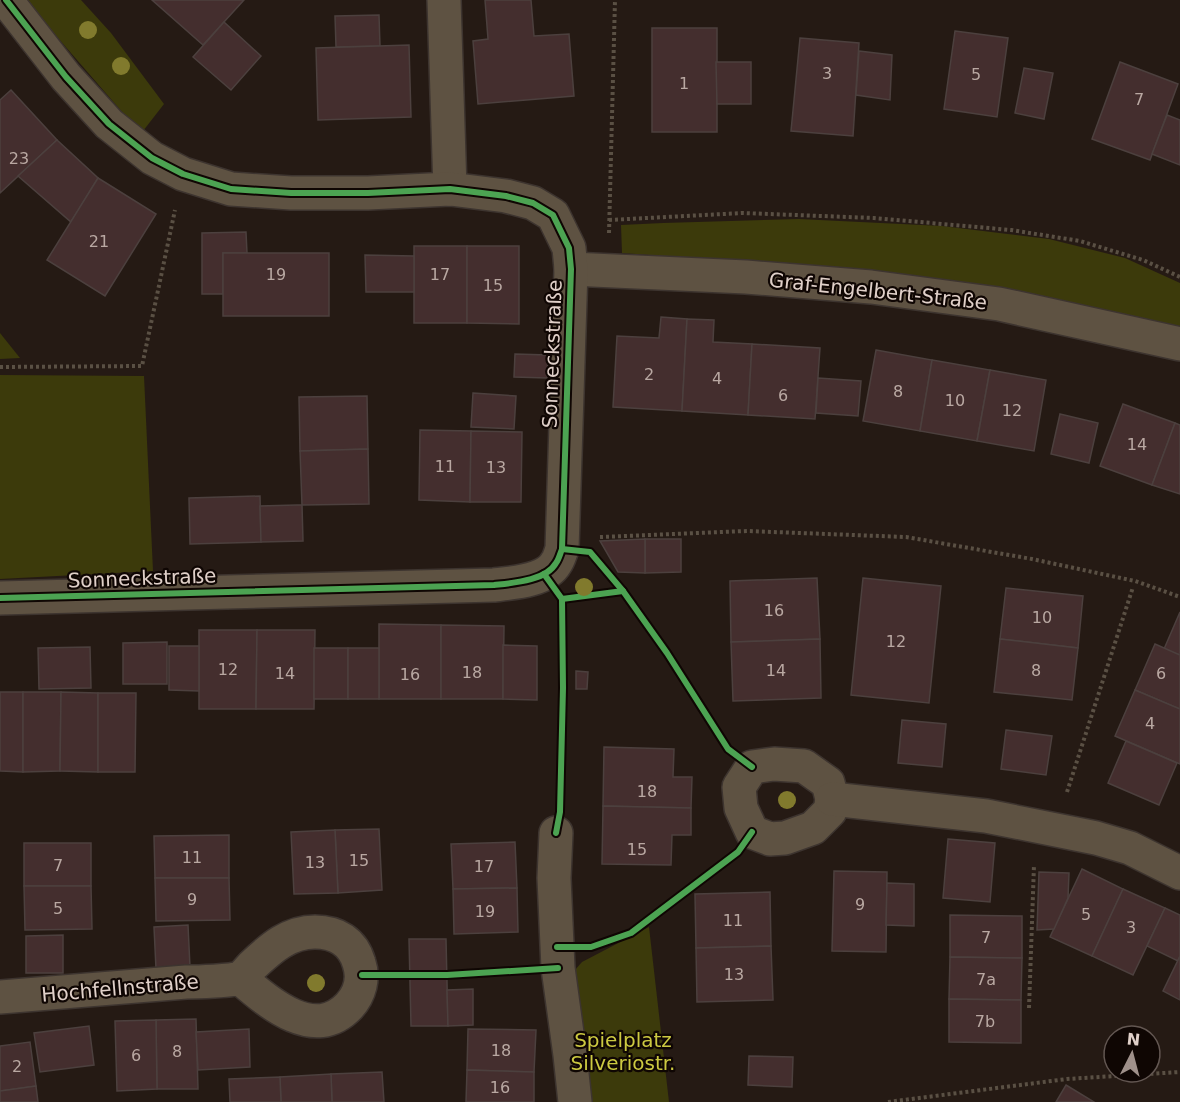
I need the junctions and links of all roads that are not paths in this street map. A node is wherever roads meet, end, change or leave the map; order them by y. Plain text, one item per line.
1 (6, 0) edge
2 (444, 0) edge
3 (450, 189) junction
4 (571, 268) junction
5 (1180, 344) edge
6 (0, 598) edge
7 (832, 799) dead end
8 (556, 833) dead end
9 (1180, 873) edge
10 (240, 978) dead end
11 (0, 997) edge
12 (576, 1102) edge

1 - 3 street, Sonneckstraße
2 - 3 street
3 - 4 street, Sonneckstraße
4 - 5 street, Graf-Engelbert-Straße
4 - 6 street, Sonneckstraße
7 - 9 street
8 - 12 street
10 - 11 street, Hochfellnstraße

